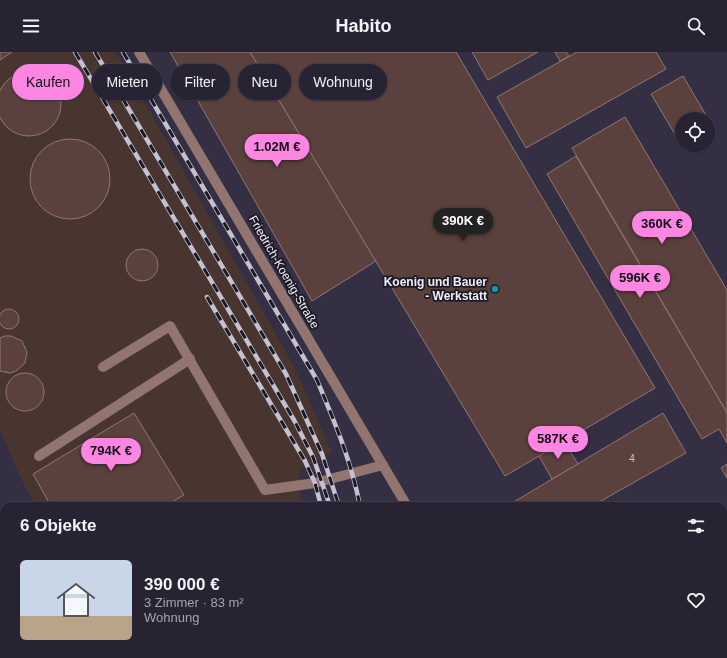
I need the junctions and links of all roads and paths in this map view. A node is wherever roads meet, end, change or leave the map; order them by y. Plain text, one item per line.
1 (138, 52) edge
2 (190, 359) junction
3 (103, 367) dead end
4 (39, 456) dead end
5 (382, 465) junction
6 (405, 502) edge

1 - 5 street, Friedrich-Koenig-Straße
2 - 3 street
2 - 4 street
2 - 5 street
5 - 6 street, Friedrich-Koenig-Straße

